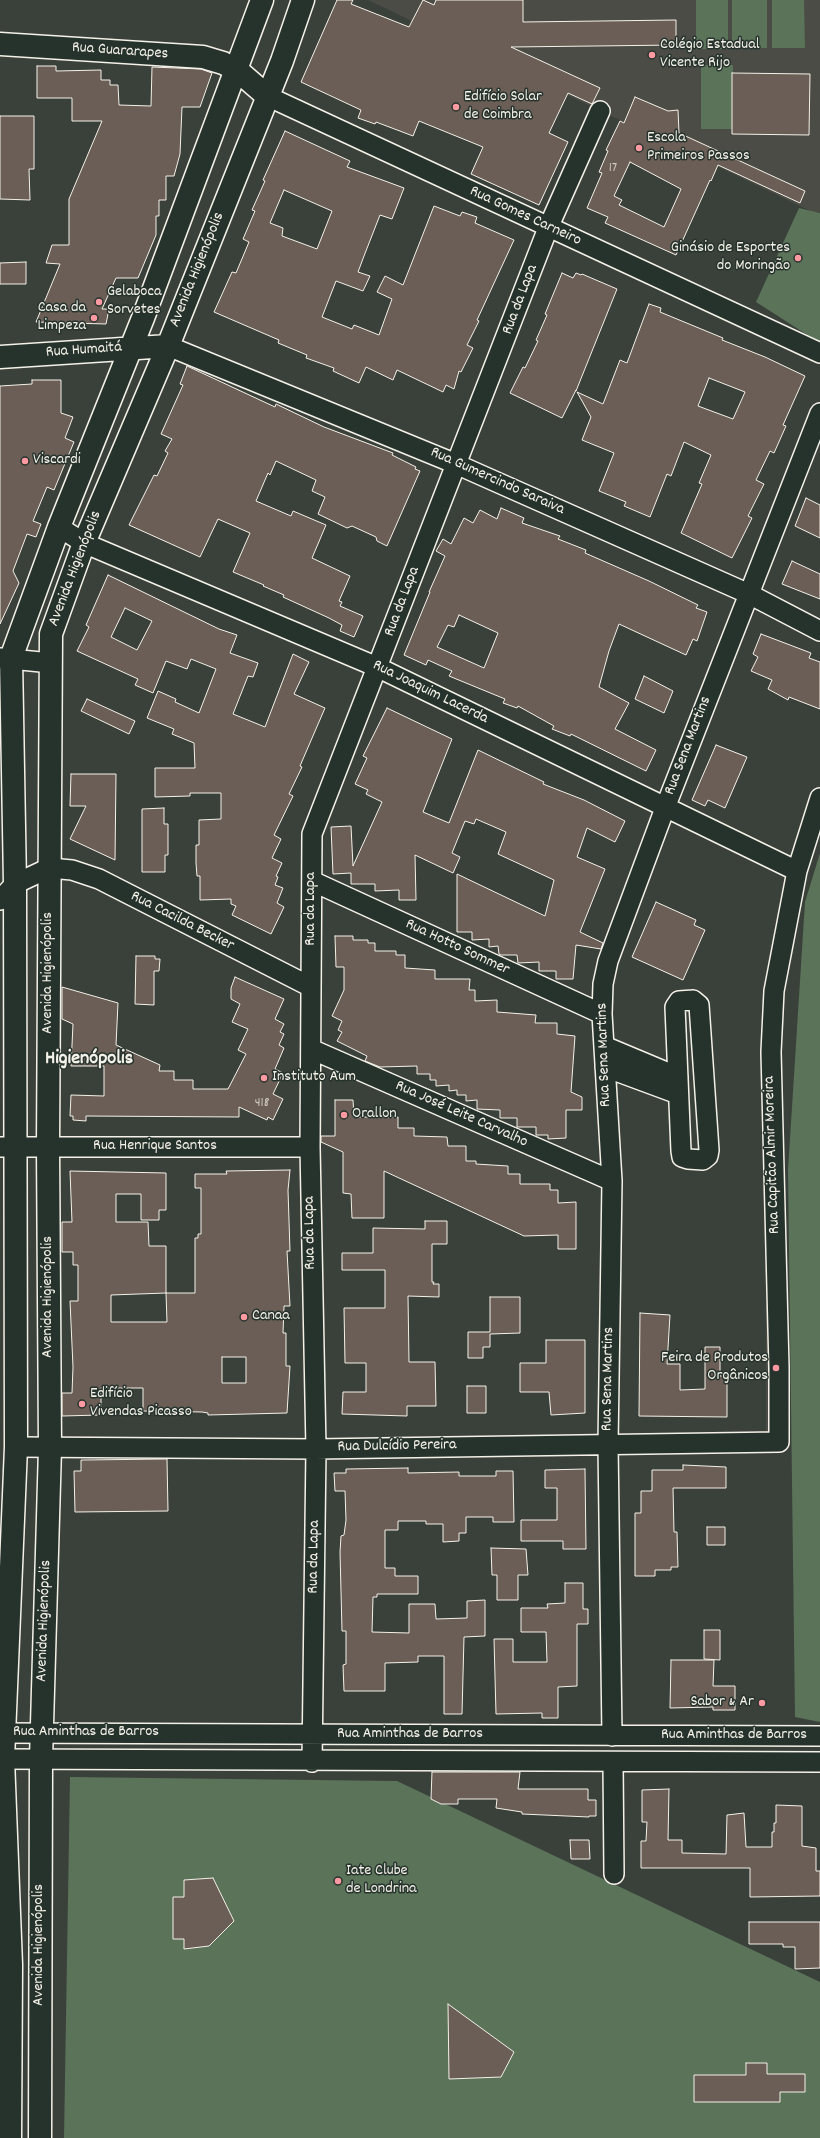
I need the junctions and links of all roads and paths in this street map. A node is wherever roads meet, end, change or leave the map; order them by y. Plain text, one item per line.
1 (262, 0) edge
2 (303, 0) edge
3 (0, 44) edge
4 (237, 70) junction
5 (267, 96) junction
6 (600, 111) dead end
7 (548, 228) junction
8 (168, 346) junction
9 (131, 348) junction
10 (820, 353) edge
11 (0, 358) edge
12 (820, 413) edge
13 (456, 464) junction
14 (59, 527) junction
15 (84, 543) junction
16 (749, 594) junction
17 (820, 631) edge
18 (5, 658) edge
19 (51, 663) junction
20 (377, 667) junction
21 (820, 798) edge
22 (665, 808) junction
23 (49, 868) junction
24 (797, 871) junction
25 (312, 881) junction
26 (15, 884) junction
27 (0, 900) edge
28 (311, 987) junction
29 (602, 1014) junction
30 (604, 1046) junction
31 (311, 1049) junction
32 (605, 1067) junction
33 (678, 1085) junction
34 (48, 1147) junction
35 (310, 1147) junction
36 (8, 1148) edge
37 (612, 1180) junction
38 (779, 1442) joint
39 (608, 1444) junction
40 (16, 1447) junction
41 (50, 1448) junction
42 (316, 1449) junction
43 (2, 1733) edge
44 (41, 1733) junction
45 (312, 1734) junction
46 (612, 1736) junction
47 (820, 1736) edge
48 (1, 1759) edge
49 (41, 1759) junction
50 (312, 1762) junction
51 (820, 1762) edge
52 (613, 1763) junction
53 (614, 1874) dead end
54 (6, 1965) edge
55 (10, 2138) edge
56 (40, 2138) edge

1 - 4 main road, Avenida Higienópolis
2 - 5 main road, Avenida Higienópolis
3 - 4 main road, Rua Guararapes
4 - 5 main road, Rua Gomes Carneiro
4 - 9 main road, Avenida Higienópolis
5 - 7 street, Rua Gomes Carneiro
5 - 8 main road, Avenida Higienópolis
6 - 7 street, Rua da Lapa
7 - 10 street, Rua Gomes Carneiro
7 - 13 street, Rua da Lapa
8 - 9 main road, Rua Humaitá
8 - 13 street, Rua Gumercindo Saraiva
8 - 15 main road, Avenida Higienópolis
9 - 11 main road, Rua Humaitá
9 - 14 main road, Avenida Higienópolis
12 - 16 street, Rua Sena Martins
13 - 16 street, Rua Gumercindo Saraiva
13 - 20 street, Rua da Lapa
14 - 15 street, Rua Joaquim Lacerda
14 - 18 main road, Avenida Higienópolis
15 - 19 main road, Avenida Higienópolis
15 - 20 street, Rua Joaquim Lacerda
16 - 17 street, Rua Gumercindo Saraiva
16 - 22 street, Rua Sena Martins
18 - 19 street
18 - 26 main road, Avenida Higienópolis
19 - 23 main road, Avenida Higienópolis
20 - 22 street, Rua Joaquim Lacerda
20 - 25 street, Rua da Lapa
21 - 24 street, Rua Capitão Almir Moreira
22 - 24 street, Rua Joaquim Lacerda
22 - 29 street, Rua Sena Martins
23 - 26 street
23 - 28 street, Rua Cacilda Becker
23 - 34 main road, Avenida Higienópolis
24 - 38 street, Rua Capitão Almir Moreira
25 - 28 street, Rua da Lapa
25 - 29 street, Rua Hotto Sommer
26 - 27 street
26 - 36 main road, Avenida Higienópolis
28 - 31 street, Rua da Lapa
29 - 30 street, Rua Sena Martins
30 - 32 street, Rua Sena Martins
30 - 33 street
31 - 35 street, Rua da Lapa
31 - 37 street, Rua José Leite Carvalho
32 - 33 street
32 - 37 street, Rua Sena Martins
33 - 33 street
34 - 35 street, Rua Henrique Santos
34 - 36 street, Rua Henrique Santos
34 - 41 main road, Avenida Higienópolis
35 - 42 street, Rua da Lapa
36 - 40 main road, Avenida Higienópolis
37 - 39 street, Rua Sena Martins
38 - 39 street, Rua Dulcídio Pereira
39 - 42 street, Rua Dulcídio Pereira
39 - 46 street, Rua Sena Martins
40 - 41 street, Rua Dulcídio Pereira
40 - 43 main road, Avenida Higienópolis
41 - 42 street, Rua Dulcídio Pereira
41 - 44 main road, Avenida Higienópolis
42 - 45 street, Rua da Lapa
43 - 44 street, Rua Aminthas de Barros
43 - 48 main road, Avenida Higienópolis
44 - 45 street, Rua Aminthas de Barros
44 - 49 main road, Avenida Higienópolis
45 - 46 street, Rua Aminthas de Barros
45 - 50 street, Rua da Lapa
46 - 47 street, Rua Aminthas de Barros
48 - 49 street, Rua Aminthas de Barros
48 - 54 main road, Avenida Higienópolis
49 - 50 street, Rua Aminthas de Barros
49 - 56 main road, Avenida Higienópolis
50 - 52 street, Rua Aminthas de Barros
51 - 52 street, Rua Aminthas de Barros
52 - 53 street
54 - 55 main road, Avenida Higienópolis

